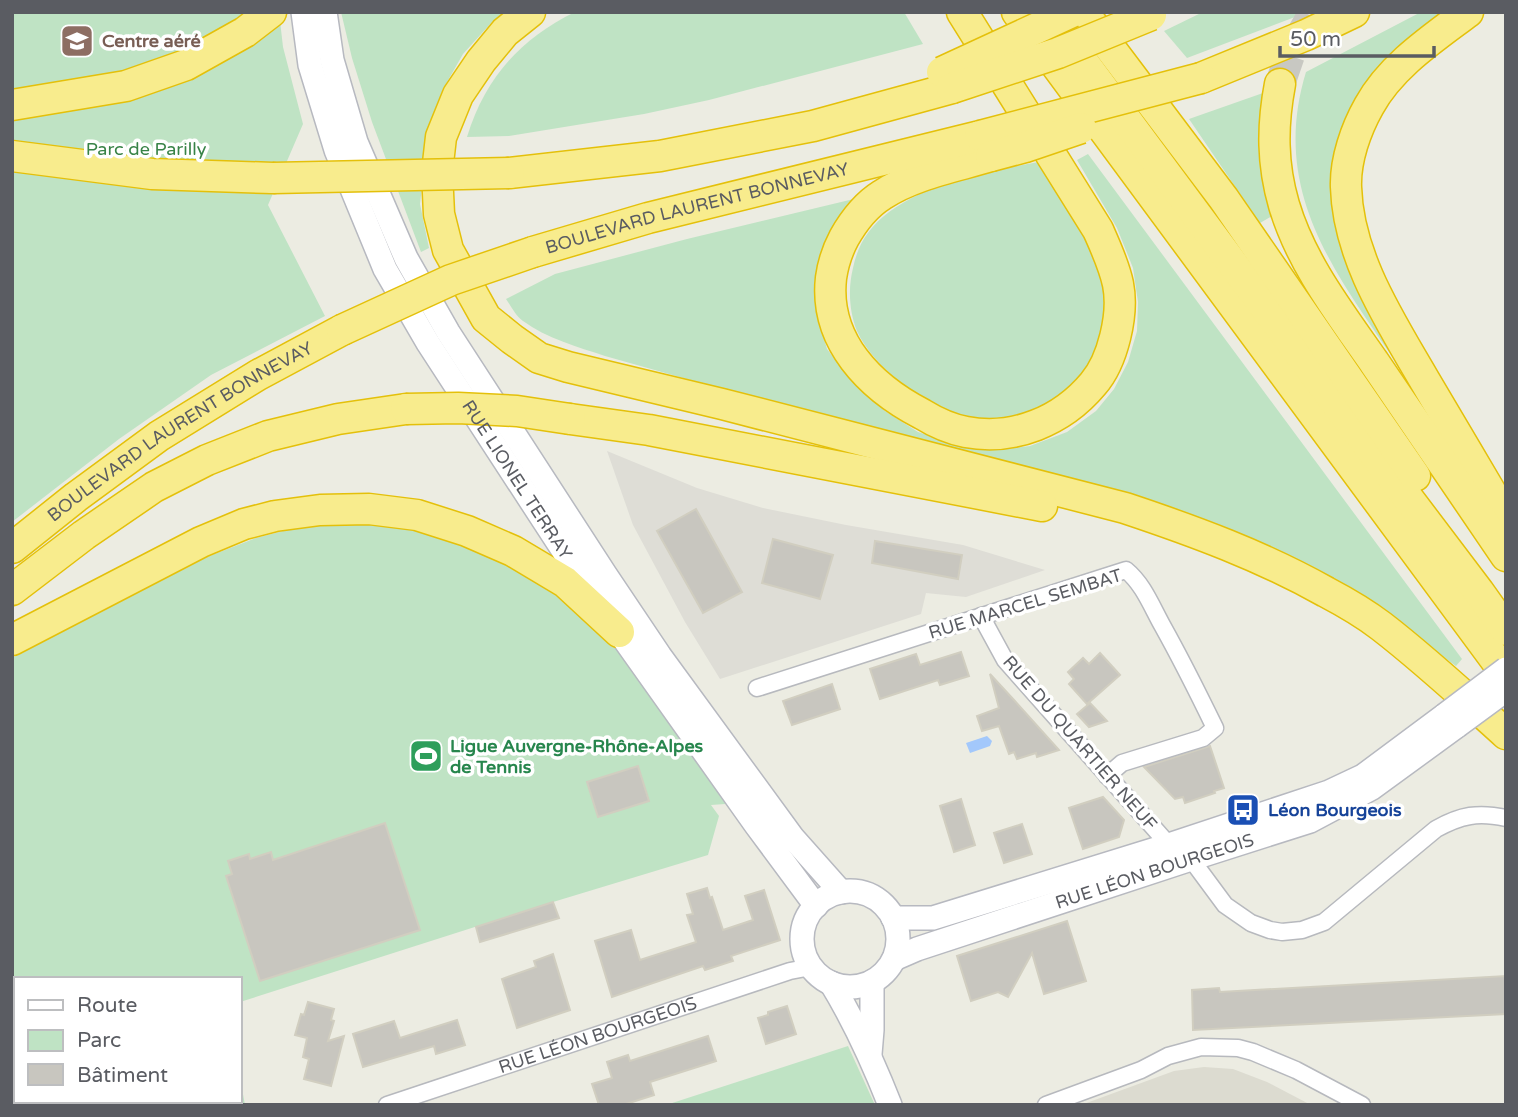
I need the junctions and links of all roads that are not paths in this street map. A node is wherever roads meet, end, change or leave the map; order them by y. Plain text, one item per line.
1 (271, 12) edge
2 (303, 12) edge
3 (325, 12) edge
4 (530, 12) edge
5 (962, 12) edge
6 (1017, 12) edge
7 (1046, 12) edge
8 (1072, 12) edge
9 (1083, 12) edge
10 (1354, 12) edge
11 (1468, 12) edge
12 (1154, 13) edge
13 (947, 80) junction
14 (1280, 84) tunnel mouth
15 (12, 105) edge
16 (986, 146) junction
17 (12, 156) edge
18 (1506, 518) edge
19 (12, 548) edge
20 (1506, 556) edge
21 (12, 590) edge
22 (1506, 610) edge
23 (981, 616) junction
24 (1506, 630) edge
25 (619, 632) junction
26 (12, 640) edge
27 (1506, 672) edge
28 (1442, 677) junction
29 (757, 688) dead end
30 (1506, 690) edge
31 (1451, 720) junction
32 (1506, 734) edge
33 (1107, 776) junction
34 (1506, 818) edge
35 (1169, 845) junction
36 (1191, 859) junction
37 (841, 892) junction
38 (816, 906) junction
39 (893, 919) junction
40 (894, 959) junction
41 (811, 967) junction
42 (872, 982) junction
43 (831, 983) junction
44 (870, 1054) junction
45 (387, 1105) edge
46 (890, 1105) edge
47 (1046, 1105) edge
48 (1362, 1105) edge

1 - 15 highway
2 - 25 main road, RUE LIONEL TERRAY
3 - 37 main road, RUE LIONEL TERRAY
4 - 28 highway
5 - 16 highway
6 - 27 highway
7 - 24 highway
8 - 13 highway, bridge
9 - 22 highway
10 - 16 highway, BOULEVARD LAURENT BONNEVAY, bridge
11 - 18 highway
12 - 13 highway, bridge
13 - 17 highway, bridge
14 - 20 highway
16 - 19 highway, BOULEVARD LAURENT BONNEVAY, bridge
21 - 28 highway, bridge
23 - 29 street, RUE MARCEL SEMBAT
23 - 33 street, RUE DU QUARTIER NEUF
23 - 33 street, RUE MARCEL SEMBAT
25 - 26 highway
25 - 38 main road, RUE LIONEL TERRAY
27 - 31 main road, RUE LÉON BOURGEOIS, bridge
28 - 32 highway
30 - 31 main road, RUE LÉON BOURGEOIS, bridge
31 - 35 main road, RUE LÉON BOURGEOIS
31 - 36 main road, RUE LÉON BOURGEOIS
33 - 35 street, RUE DU QUARTIER NEUF
34 - 36 street
35 - 36 street, RUE DU QUARTIER NEUF
35 - 39 main road, RUE LÉON BOURGEOIS
36 - 40 main road, RUE LÉON BOURGEOIS
37 - 38 main road
37 - 39 main road
38 - 41 main road
39 - 40 main road
40 - 42 main road
41 - 43 main road
41 - 45 street, RUE LÉON BOURGEOIS
42 - 43 main road
42 - 44 main road
43 - 44 main road
44 - 46 main road
47 - 48 street

